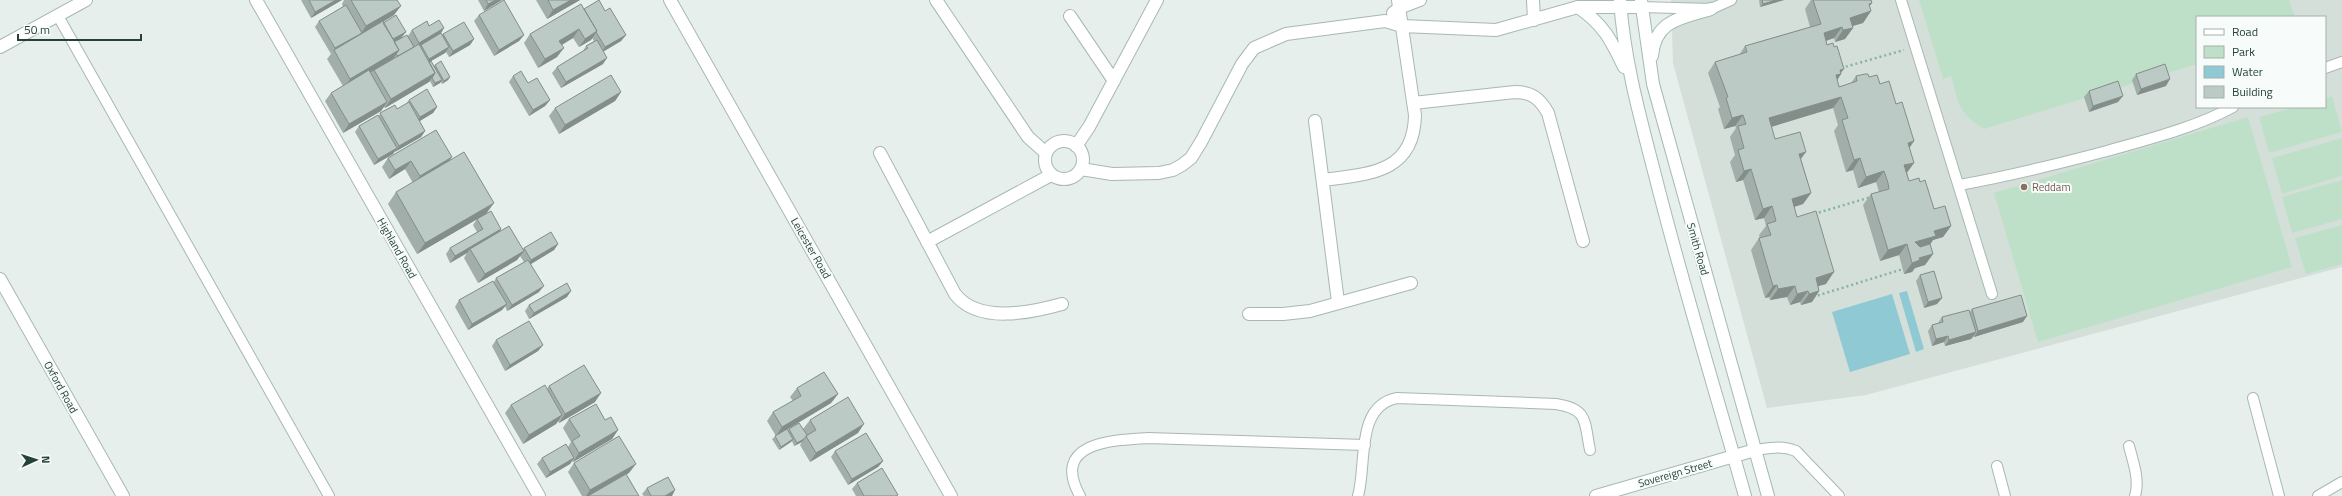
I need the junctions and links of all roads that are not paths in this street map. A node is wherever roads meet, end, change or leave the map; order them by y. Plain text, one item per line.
1 (86, 0) edge
2 (256, 0) edge
3 (670, 0) edge
4 (936, 0) edge
5 (1156, 0) edge
6 (1420, 0) edge
7 (1533, 0) edge
8 (1731, 0) edge
9 (1901, 0) edge
10 (1620, 3) edge
11 (1398, 4) edge
12 (1641, 4) edge
13 (1578, 7) junction
14 (1710, 9) junction
15 (58, 16) junction
16 (1070, 16) dead end
17 (1534, 20) junction
18 (1385, 21) junction
19 (1402, 26) junction
20 (0, 47) edge
21 (2342, 62) edge
22 (2326, 68) edge
23 (1650, 70) junction
24 (1114, 81) junction
25 (1632, 87) junction
26 (1413, 104) junction
27 (2231, 108) edge
28 (1315, 122) dead end
29 (1076, 146) junction
30 (880, 153) dead end
31 (1046, 153) junction
32 (1081, 169) junction
33 (1051, 175) junction
34 (1323, 180) junction
35 (1959, 185) junction
36 (1583, 241) dead end
37 (927, 242) junction
38 (0, 278) edge
39 (1411, 283) dead end
40 (1992, 294) dead end
41 (1338, 302) junction
42 (1062, 304) dead end
43 (1249, 314) dead end
44 (2253, 398) dead end
45 (1365, 446) junction
46 (2128, 446) dead end
47 (1590, 450) dead end
48 (1755, 450) junction
49 (1734, 457) junction
50 (1996, 466) dead end
51 (2342, 482) edge
52 (1361, 485) junction
53 (1620, 493) edge
54 (123, 496) edge
55 (329, 496) edge
56 (538, 496) edge
57 (951, 496) edge
58 (1080, 496) edge
59 (1358, 496) edge
60 (1366, 496) edge
61 (1596, 496) edge
62 (1745, 496) edge
63 (1768, 496) edge
64 (1839, 496) edge
65 (2005, 496) edge
66 (2135, 496) edge
67 (2279, 496) edge
68 (2318, 496) edge

1 - 15 street
2 - 56 street, Highland Road
3 - 57 street, Leicester Road
4 - 31 street
5 - 24 street
6 - 11 street
7 - 17 street
8 - 14 lane
9 - 35 lane
10 - 12 street
10 - 13 street
10 - 25 street, Smith Road
11 - 18 street
11 - 19 street
12 - 14 lane
12 - 23 street, Smith Road
13 - 17 street
13 - 25 street
14 - 23 street
15 - 20 street
15 - 55 lane
16 - 24 street
17 - 19 street
18 - 19 street
18 - 32 street
19 - 26 street
21 - 22 lane
23 - 48 street, Smith Road
24 - 29 street
25 - 49 street, Smith Road
26 - 34 street
26 - 36 street
27 - 35 lane
28 - 34 street
29 - 31 street
29 - 32 street
30 - 37 street
31 - 33 street
32 - 33 street
33 - 37 street
34 - 41 street
35 - 40 lane
37 - 42 street
38 - 54 street, Oxford Road
39 - 41 street
41 - 43 street
44 - 67 lane
45 - 47 lane
45 - 52 lane
45 - 58 lane
46 - 66 lane
48 - 49 street, Sovereign Street
48 - 63 street, Smith Road
48 - 64 lane
49 - 53 street, Sovereign Street
49 - 62 street, Smith Road
50 - 65 lane
51 - 68 lane
52 - 59 lane
52 - 60 lane
53 - 61 street, Sovereign Street

